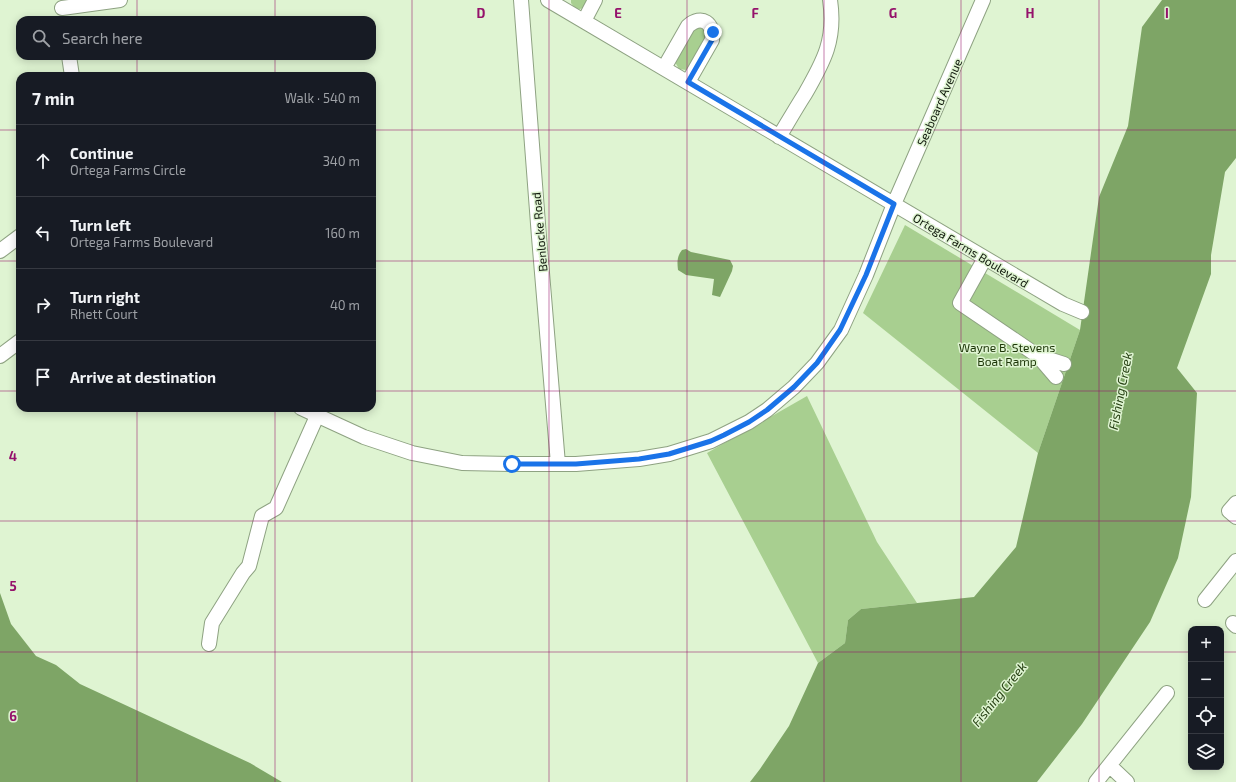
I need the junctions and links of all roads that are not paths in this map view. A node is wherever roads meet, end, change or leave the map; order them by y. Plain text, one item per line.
1 (120, 0) edge
2 (521, 0) edge
3 (548, 0) edge
4 (595, 0) edge
5 (830, 0) edge
6 (983, 0) edge
7 (562, 4) edge
8 (62, 9) edge
9 (584, 21) junction
10 (70, 60) edge
11 (664, 68) junction
12 (71, 72) edge
13 (688, 82) junction
14 (779, 137) junction
15 (894, 204) junction
16 (16, 239) edge
17 (0, 251) edge
18 (985, 258) junction
19 (1082, 312) dead end
20 (16, 344) edge
21 (0, 356) edge
22 (1038, 356) junction
23 (1064, 364) dead end
24 (1056, 377) dead end
25 (310, 412) edge
26 (318, 416) junction
27 (558, 464) junction
28 (1236, 503) edge
29 (1236, 516) edge
30 (1236, 561) edge
31 (1205, 600) dead end
32 (209, 644) dead end
33 (1167, 693) dead end
34 (1110, 766) junction
35 (1096, 782) edge
36 (1128, 782) edge

1 - 8 street
2 - 27 street, Benlocke Road
3 - 7 street, Ortega Farms Boulevard
4 - 9 street
5 - 14 street
6 - 15 street, Seaboard Avenue
7 - 9 street, Ortega Farms Boulevard
9 - 11 street, Ortega Farms Boulevard
10 - 12 street
11 - 13 street, Ortega Farms Boulevard
11 - 13 street
13 - 14 street, Ortega Farms Boulevard
14 - 15 street, Ortega Farms Boulevard
15 - 18 street, Ortega Farms Boulevard
15 - 27 street, Seaboard Avenue
16 - 17 street
18 - 19 street, Ortega Farms Boulevard
18 - 22 street
20 - 21 street
22 - 23 street
22 - 24 street
25 - 26 street, Seaboard Avenue
26 - 27 street, Seaboard Avenue
26 - 32 street
28 - 29 street
30 - 31 street
33 - 34 street
34 - 35 street
34 - 36 street

